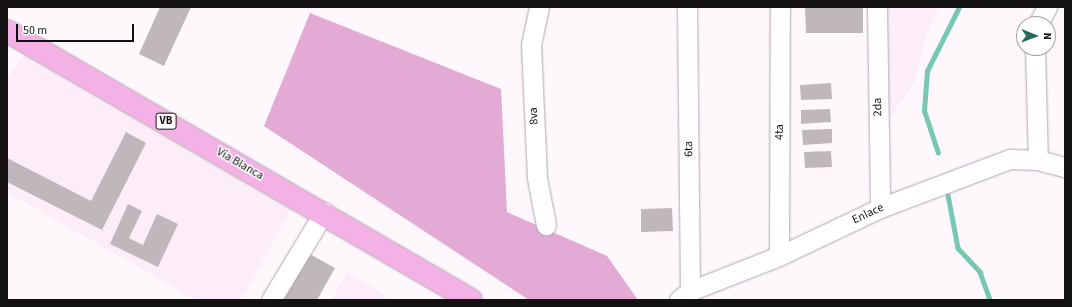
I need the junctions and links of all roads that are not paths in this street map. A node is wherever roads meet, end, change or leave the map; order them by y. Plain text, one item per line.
1 (539, 7) edge
2 (687, 7) edge
3 (780, 7) edge
4 (877, 7) edge
5 (1047, 7) edge
6 (1042, 16) edge
7 (9, 36) edge
8 (1035, 56) edge
9 (1038, 160) junction
10 (1065, 167) edge
11 (880, 208) junction
12 (324, 212) junction
13 (546, 225) dead end
14 (779, 256) junction
15 (685, 295) edge
16 (271, 300) edge
17 (471, 300) edge

1 - 13 street, 8va
2 - 15 street, 6ta
3 - 14 street, 4ta
4 - 11 street, 2da
5 - 6 street
7 - 12 main road, Vía Blanca / VB
8 - 9 street
9 - 10 street, Enlace
9 - 11 street, Enlace
11 - 14 street, Enlace
12 - 16 street
12 - 17 main road, Vía Blanca / VB
14 - 15 street, Enlace

